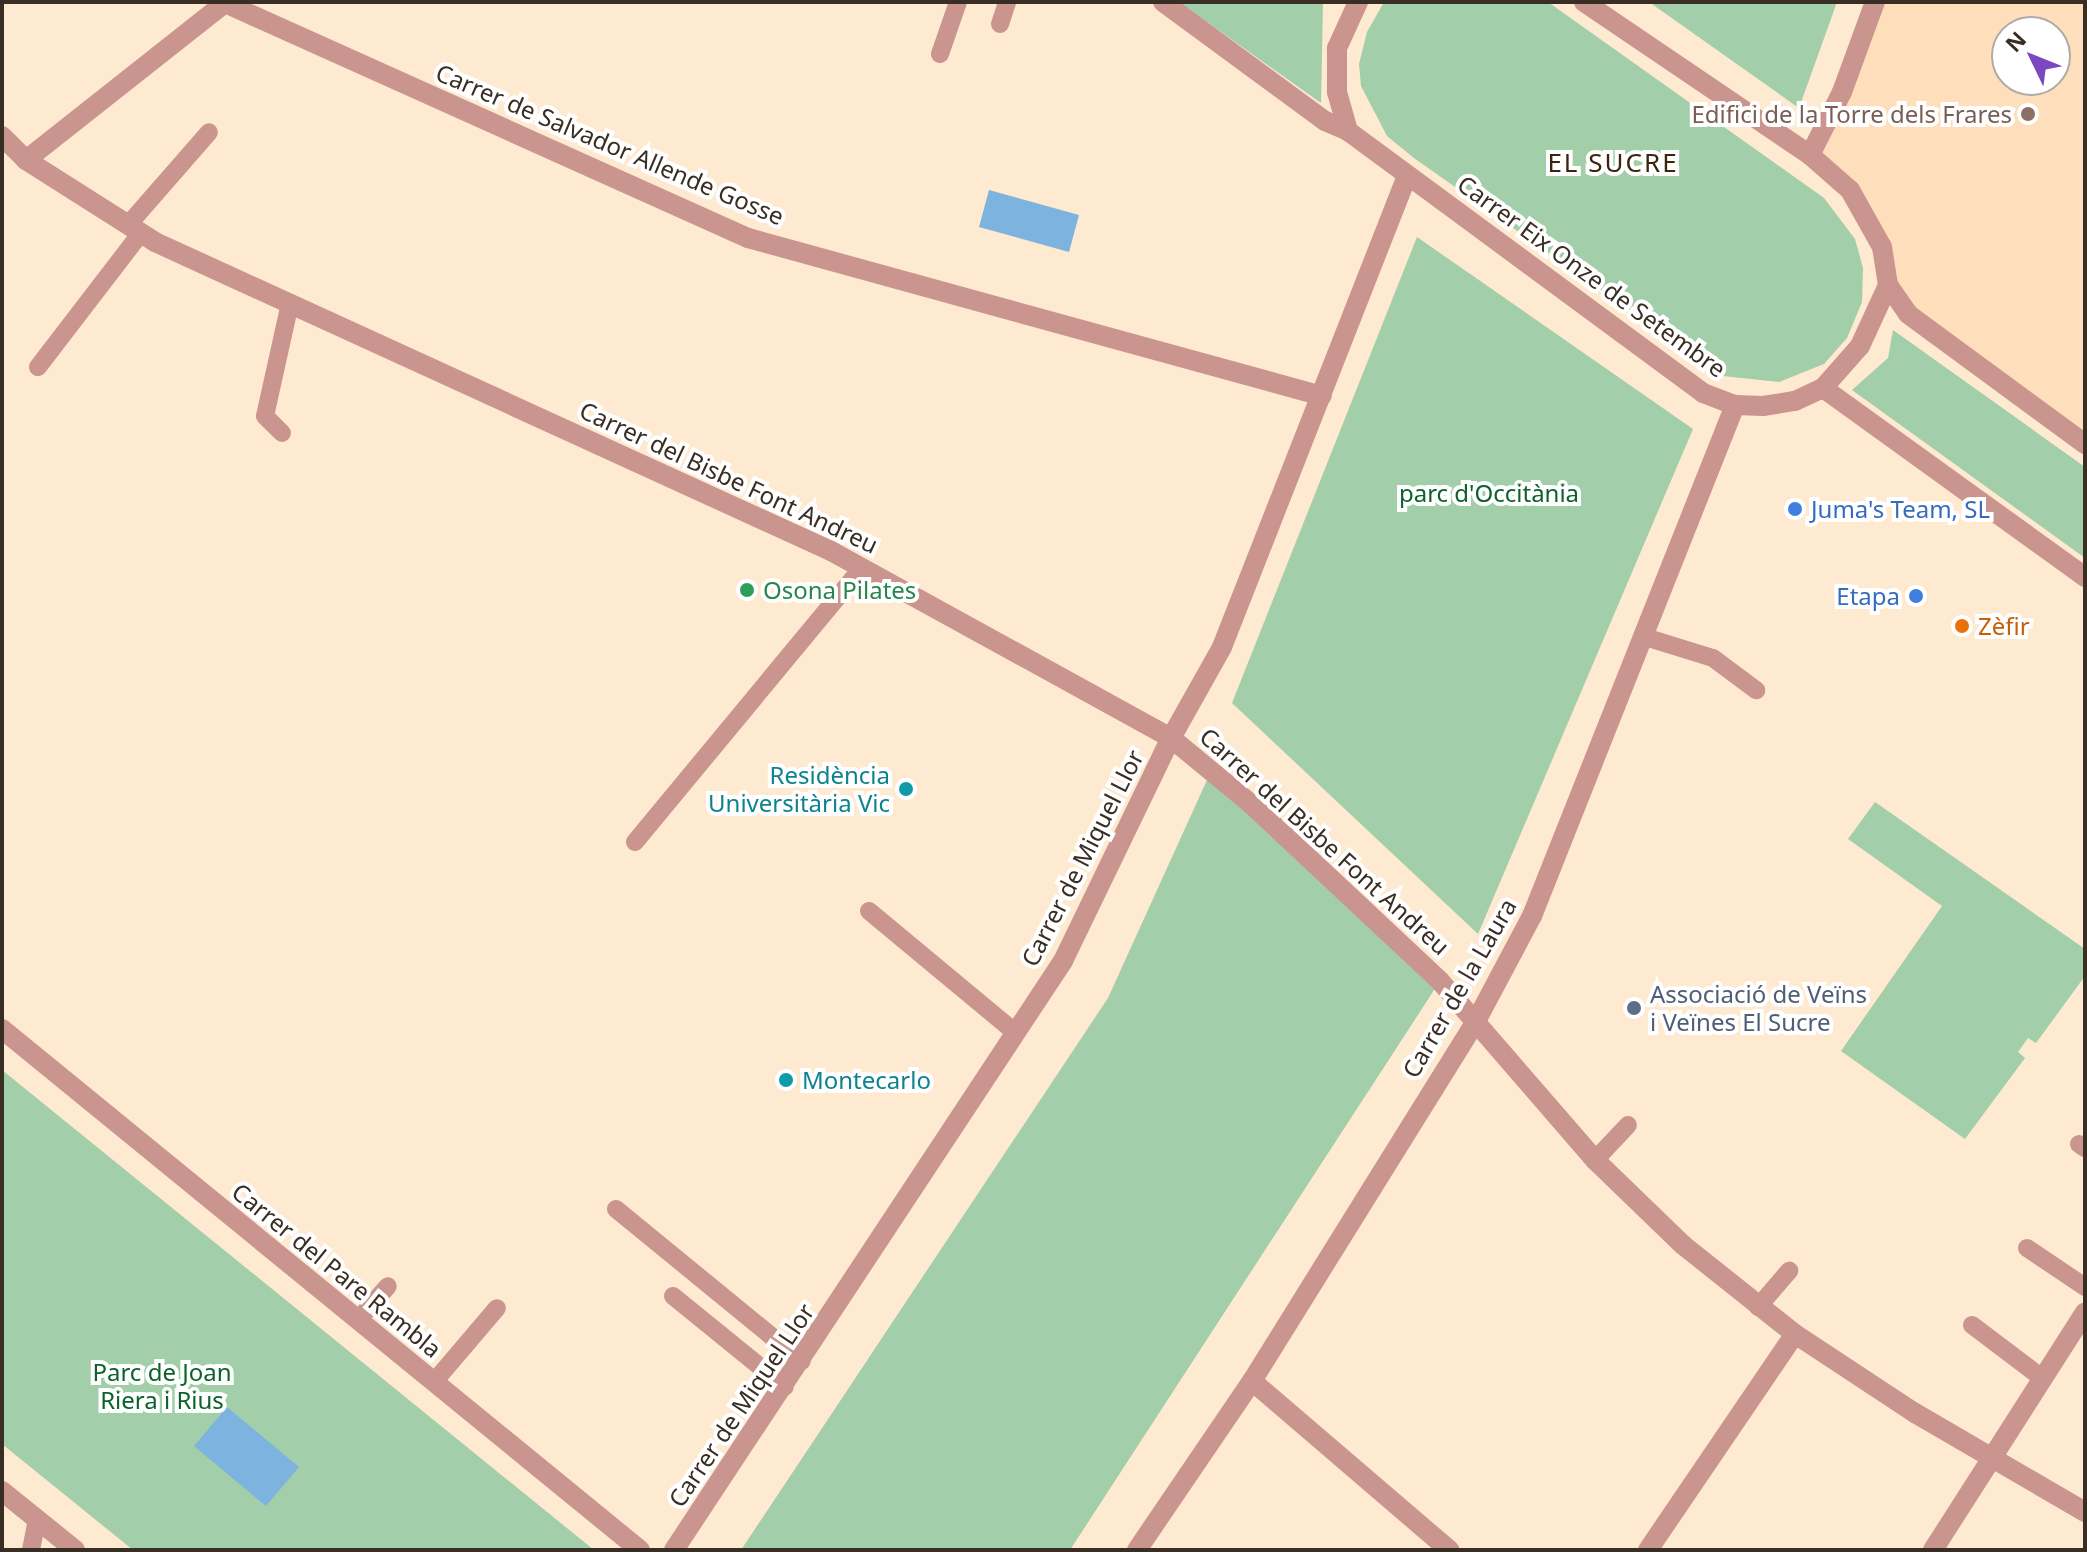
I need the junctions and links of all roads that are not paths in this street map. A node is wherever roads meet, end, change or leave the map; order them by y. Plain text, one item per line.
1 (958, 2) edge
2 (1007, 2) edge
3 (1163, 2) edge
4 (1584, 2) edge
5 (1875, 2) edge
6 (1353, 5) edge
7 (1000, 24) dead end
8 (940, 54) dead end
9 (1348, 131) junction
10 (209, 132) dead end
11 (2, 136) edge
12 (1810, 155) junction
13 (26, 160) junction
14 (1407, 176) junction
15 (135, 229) junction
16 (1888, 285) junction
17 (290, 303) junction
18 (38, 367) dead end
19 (1823, 388) junction
20 (1322, 396) junction
21 (1735, 405) junction
22 (282, 433) dead end
23 (2085, 444) edge
24 (862, 568) junction
25 (2085, 577) edge
26 (1645, 637) junction
27 (1756, 690) dead end
28 (1171, 738) junction
29 (635, 842) dead end
30 (869, 911) dead end
31 (1475, 1023) junction
32 (2, 1029) edge
33 (1016, 1033) junction
34 (1628, 1125) dead end
35 (1595, 1160) junction
36 (616, 1209) dead end
37 (2027, 1248) dead end
38 (1789, 1271) dead end
39 (388, 1286) dead end
40 (2085, 1287) edge
41 (673, 1296) dead end
42 (1758, 1307) junction
43 (497, 1308) dead end
44 (2085, 1312) edge
45 (358, 1320) junction
46 (1972, 1325) dead end
47 (1795, 1334) junction
48 (802, 1361) junction
49 (2042, 1378) junction
50 (1252, 1381) junction
51 (434, 1382) junction
52 (785, 1387) junction
53 (1992, 1455) junction
54 (2, 1491) edge
55 (2085, 1512) edge
56 (37, 1519) junction
57 (31, 1550) edge
58 (75, 1550) edge
59 (640, 1550) edge
60 (674, 1550) edge
61 (1137, 1550) edge
62 (1449, 1550) edge
63 (1648, 1550) edge
64 (1933, 1550) edge

1 - 8 lane
2 - 7 lane
3 - 9 street, Carrer Eix Onze de Setembre
4 - 12 street
5 - 12 street
6 - 9 street
9 - 14 street, Carrer Eix Onze de Setembre
10 - 15 lane
11 - 13 street, Carrer del Bisbe Font Andreu
12 - 16 street
13 - 15 street, Carrer del Bisbe Font Andreu
13 - 20 street, Carrer de Salvador Allende Gosse
14 - 20 street, Carrer de Miquel Llor
14 - 21 street, Carrer Eix Onze de Setembre
15 - 17 street, Carrer del Bisbe Font Andreu
15 - 18 lane
16 - 19 street, Carrer Eix Onze de Setembre
16 - 23 street
17 - 22 lane
17 - 24 street, Carrer del Bisbe Font Andreu
19 - 21 street, Carrer Eix Onze de Setembre
19 - 25 street
20 - 28 street, Carrer de Miquel Llor
21 - 26 street, Carrer de la Laura
24 - 28 street, Carrer del Bisbe Font Andreu
24 - 29 lane
26 - 27 lane
26 - 31 street, Carrer de la Laura
28 - 31 street, Carrer del Bisbe Font Andreu
28 - 33 street, Carrer de Miquel Llor
30 - 33 lane
31 - 35 street, Carrer del Bisbe Font Andreu
31 - 50 street, Carrer de la Laura
32 - 45 street, Carrer del Pare Rambla
33 - 48 street, Carrer de Miquel Llor
34 - 35 lane
35 - 42 street, Carrer del Bisbe Font Andreu
36 - 48 lane
37 - 40 lane
38 - 42 lane
39 - 45 lane
41 - 52 lane
42 - 47 street, Carrer del Bisbe Font Andreu
43 - 51 lane
44 - 49 street
45 - 51 street, Carrer del Pare Rambla
46 - 49 lane
47 - 53 street, Carrer del Bisbe Font Andreu
47 - 63 street
48 - 52 street, Carrer de Miquel Llor
49 - 53 street
50 - 61 street, Carrer de la Laura
50 - 62 street
51 - 59 street, Carrer del Pare Rambla
52 - 60 street, Carrer de Miquel Llor
53 - 55 street, Carrer del Bisbe Font Andreu
53 - 64 street
54 - 56 street
56 - 57 lane
56 - 58 street

